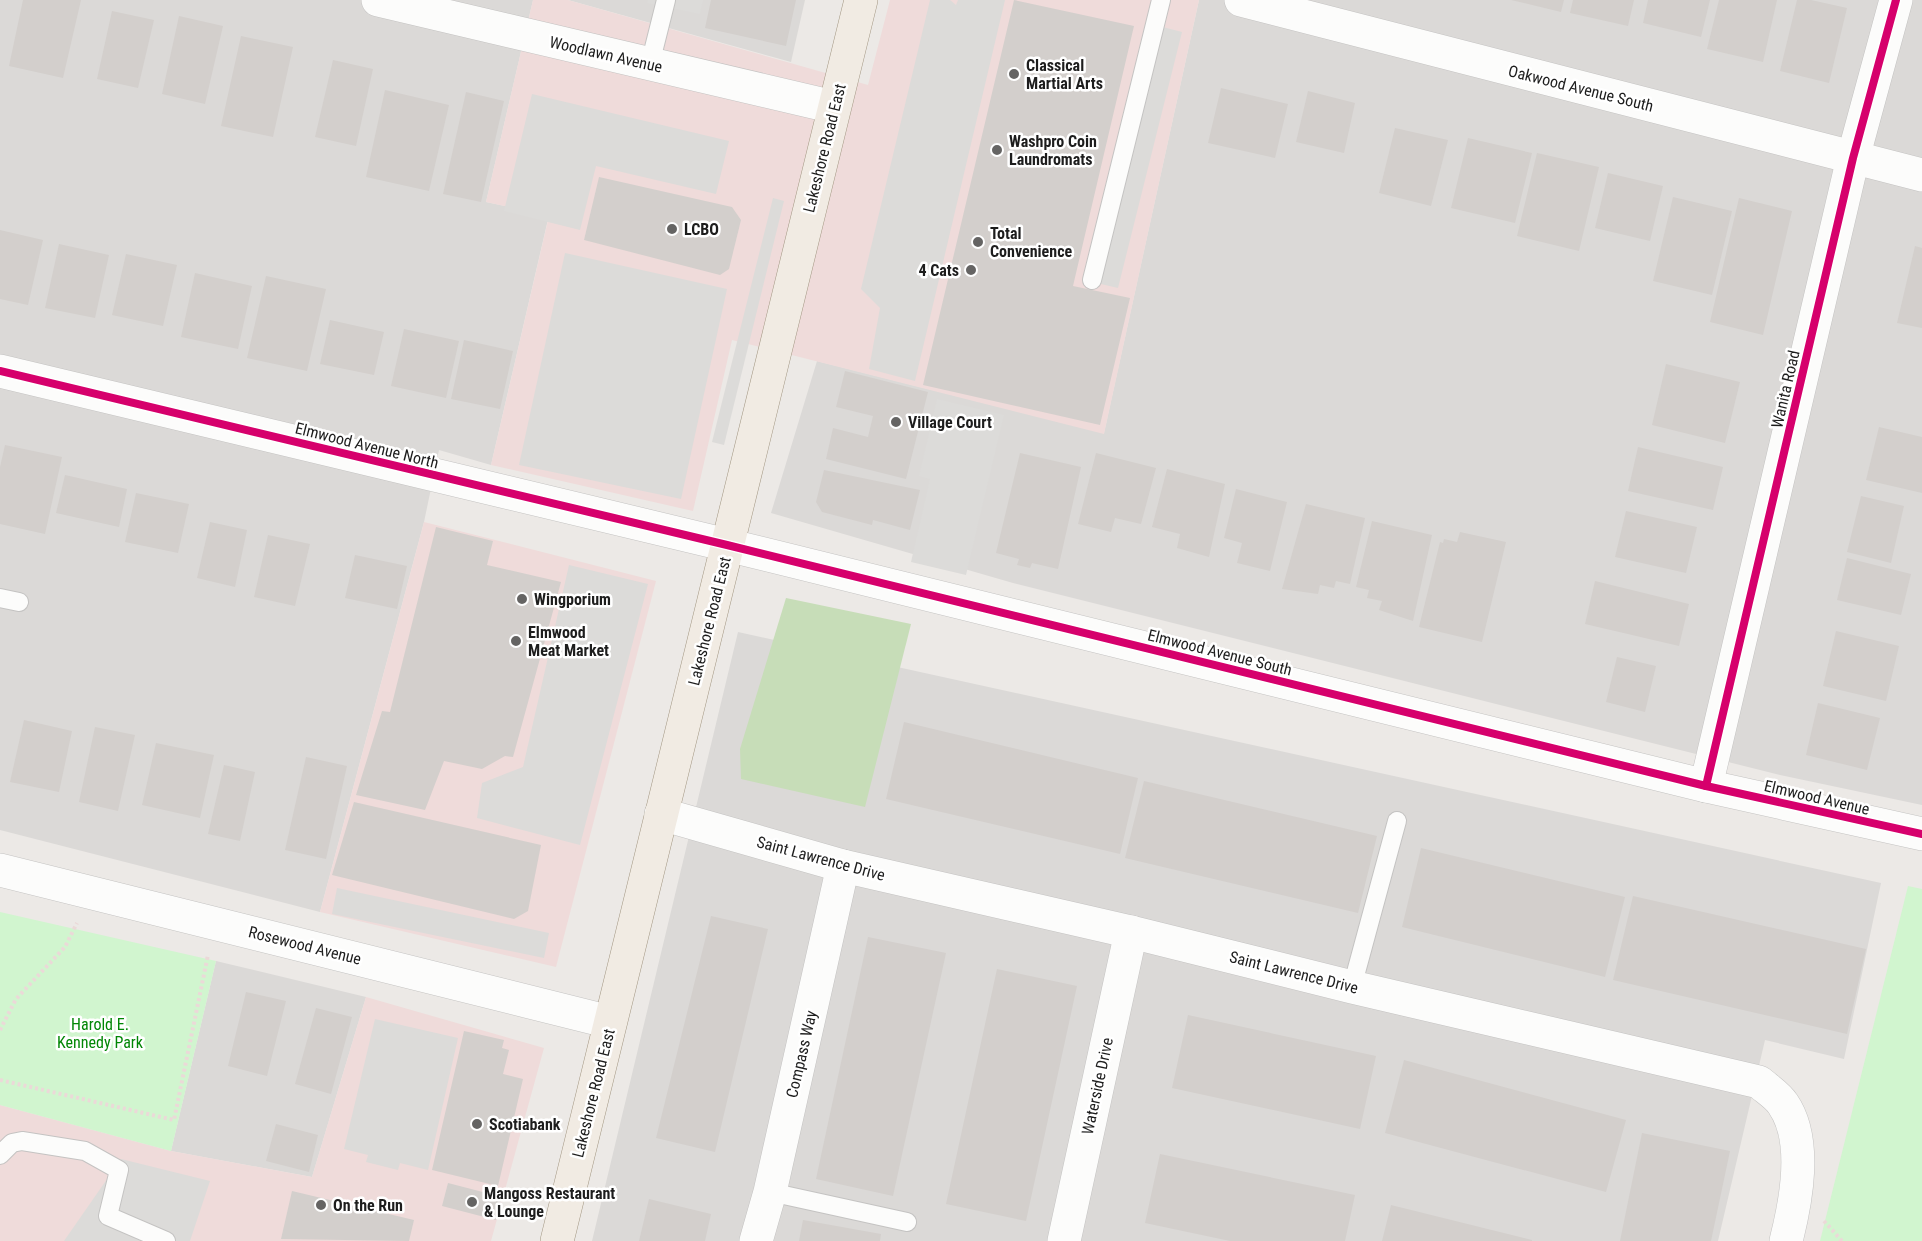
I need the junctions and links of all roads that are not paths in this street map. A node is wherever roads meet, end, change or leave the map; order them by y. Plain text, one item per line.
1 (378, 0) edge
2 (666, 0) edge
3 (861, 0) edge
4 (1161, 0) edge
5 (1241, 0) edge
6 (1896, 0) edge
7 (650, 64) junction
8 (834, 107) junction
9 (1853, 158) junction
10 (1922, 175) edge
11 (1092, 280) dead end
12 (0, 371) edge
13 (727, 545) junction
14 (0, 598) edge
15 (19, 602) dead end
16 (1706, 786) junction
17 (661, 814) junction
18 (1397, 821) dead end
19 (1922, 834) edge
20 (843, 866) junction
21 (0, 870) edge
22 (1131, 932) junction
23 (1352, 987) junction
24 (610, 1022) junction
25 (0, 1155) edge
26 (770, 1192) junction
27 (907, 1222) dead end
28 (166, 1241) edge
29 (557, 1241) edge
30 (756, 1241) edge
31 (1064, 1241) edge
32 (1786, 1241) edge

1 - 7 street, Woodlawn Avenue
2 - 7 lane
3 - 8 main road, Lakeshore Road East
4 - 11 lane
5 - 9 street, Oakwood Avenue South
6 - 9 street, Wanita Road
7 - 8 street, Woodlawn Avenue
8 - 13 main road, Lakeshore Road East
9 - 10 street, Oakwood Avenue South
9 - 16 street, Wanita Road
12 - 13 street, Elmwood Avenue North
13 - 16 street, Elmwood Avenue South
13 - 17 main road, Lakeshore Road East
14 - 15 lane
16 - 19 street, Elmwood Avenue
17 - 20 street, Saint Lawrence Drive
17 - 24 main road, Lakeshore Road East
18 - 23 lane
20 - 22 street, Saint Lawrence Drive
20 - 26 street, Compass Way
21 - 24 street, Rosewood Avenue
22 - 23 street, Saint Lawrence Drive
22 - 31 street, Waterside Drive
23 - 32 street, Saint Lawrence Drive
24 - 29 main road, Lakeshore Road East
25 - 28 lane
26 - 27 lane
26 - 30 street, Compass Way

